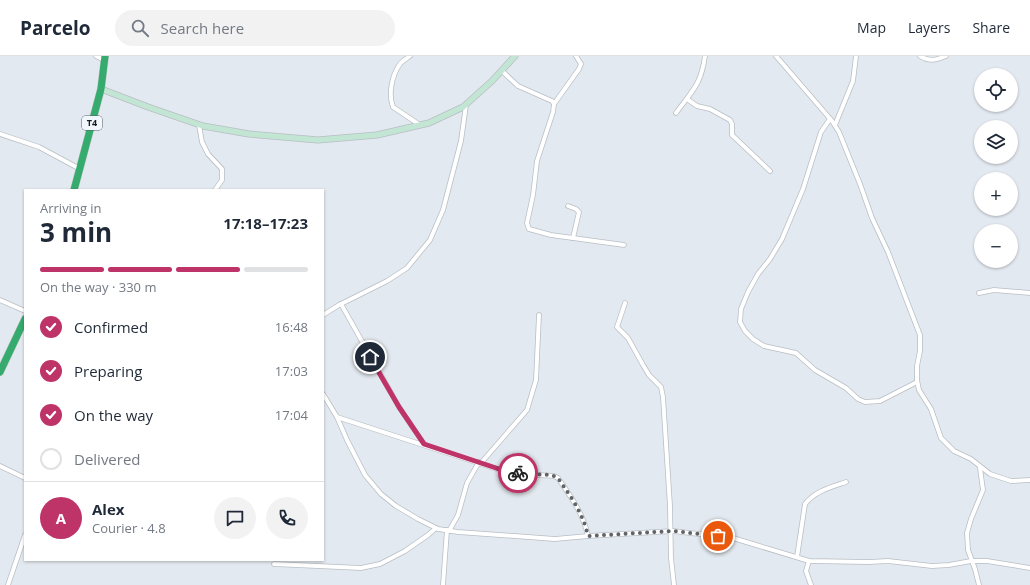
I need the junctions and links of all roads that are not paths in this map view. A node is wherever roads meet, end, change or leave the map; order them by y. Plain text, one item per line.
1 (96, 56) edge
2 (410, 56) edge
3 (515, 56) edge
4 (576, 56) edge
5 (705, 56) edge
6 (776, 56) edge
7 (856, 56) edge
8 (920, 56) edge
9 (946, 56) edge
10 (105, 58) edge
11 (502, 71) junction
12 (100, 89) junction
13 (687, 99) junction
14 (554, 104) junction
15 (466, 105) junction
16 (676, 112) dead end
17 (830, 119) junction
18 (199, 125) junction
19 (420, 125) junction
20 (835, 125) junction
21 (0, 134) edge
22 (80, 169) junction
23 (770, 171) dead end
24 (74, 189) edge
25 (216, 189) edge
26 (568, 206) dead end
27 (573, 238) junction
28 (624, 245) dead end
29 (980, 293) dead end
30 (1030, 293) edge
31 (0, 300) edge
32 (625, 303) dead end
33 (340, 304) junction
34 (24, 311) edge
35 (324, 314) edge
36 (539, 315) dead end
37 (24, 321) edge
38 (0, 372) edge
39 (917, 382) junction
40 (324, 396) edge
41 (337, 417) junction
42 (424, 444) junction
43 (480, 462) junction
44 (0, 466) edge
45 (980, 468) junction
46 (24, 478) edge
47 (1030, 480) edge
48 (846, 482) dead end
49 (436, 528) junction
50 (448, 530) junction
51 (670, 531) junction
52 (588, 536) junction
53 (24, 538) edge
54 (798, 557) junction
55 (971, 560) junction
56 (809, 561) junction
57 (274, 564) dead end
58 (1030, 568) edge
59 (8, 585) edge
60 (443, 585) edge
61 (674, 585) edge
62 (811, 585) edge
63 (979, 585) edge

1 - 10 street
2 - 19 street
3 - 11 main road
4 - 14 street
5 - 13 street
6 - 17 street
7 - 20 street
8 - 9 street
10 - 12 highway, T4
11 - 14 street
11 - 15 main road
12 - 18 main road
12 - 22 highway, T4
13 - 16 street
13 - 23 street
14 - 27 street
15 - 19 main road
15 - 33 street
17 - 20 street
17 - 39 street
18 - 19 main road
18 - 25 street
20 - 39 street
21 - 22 street
22 - 24 highway, T4
26 - 27 street
27 - 28 street
29 - 30 street
31 - 34 street
32 - 51 street
33 - 35 street
33 - 42 street
36 - 43 street
37 - 38 highway
39 - 45 street
40 - 41 street
41 - 42 street
41 - 49 street
42 - 43 street
43 - 50 street
43 - 52 street
44 - 46 street
45 - 47 street
45 - 55 street
48 - 54 street
49 - 50 street
49 - 57 street
50 - 52 street
50 - 60 street
51 - 52 street
51 - 54 street
51 - 61 street
53 - 59 street
54 - 56 street
55 - 56 street
55 - 58 street
55 - 63 street
56 - 62 street

